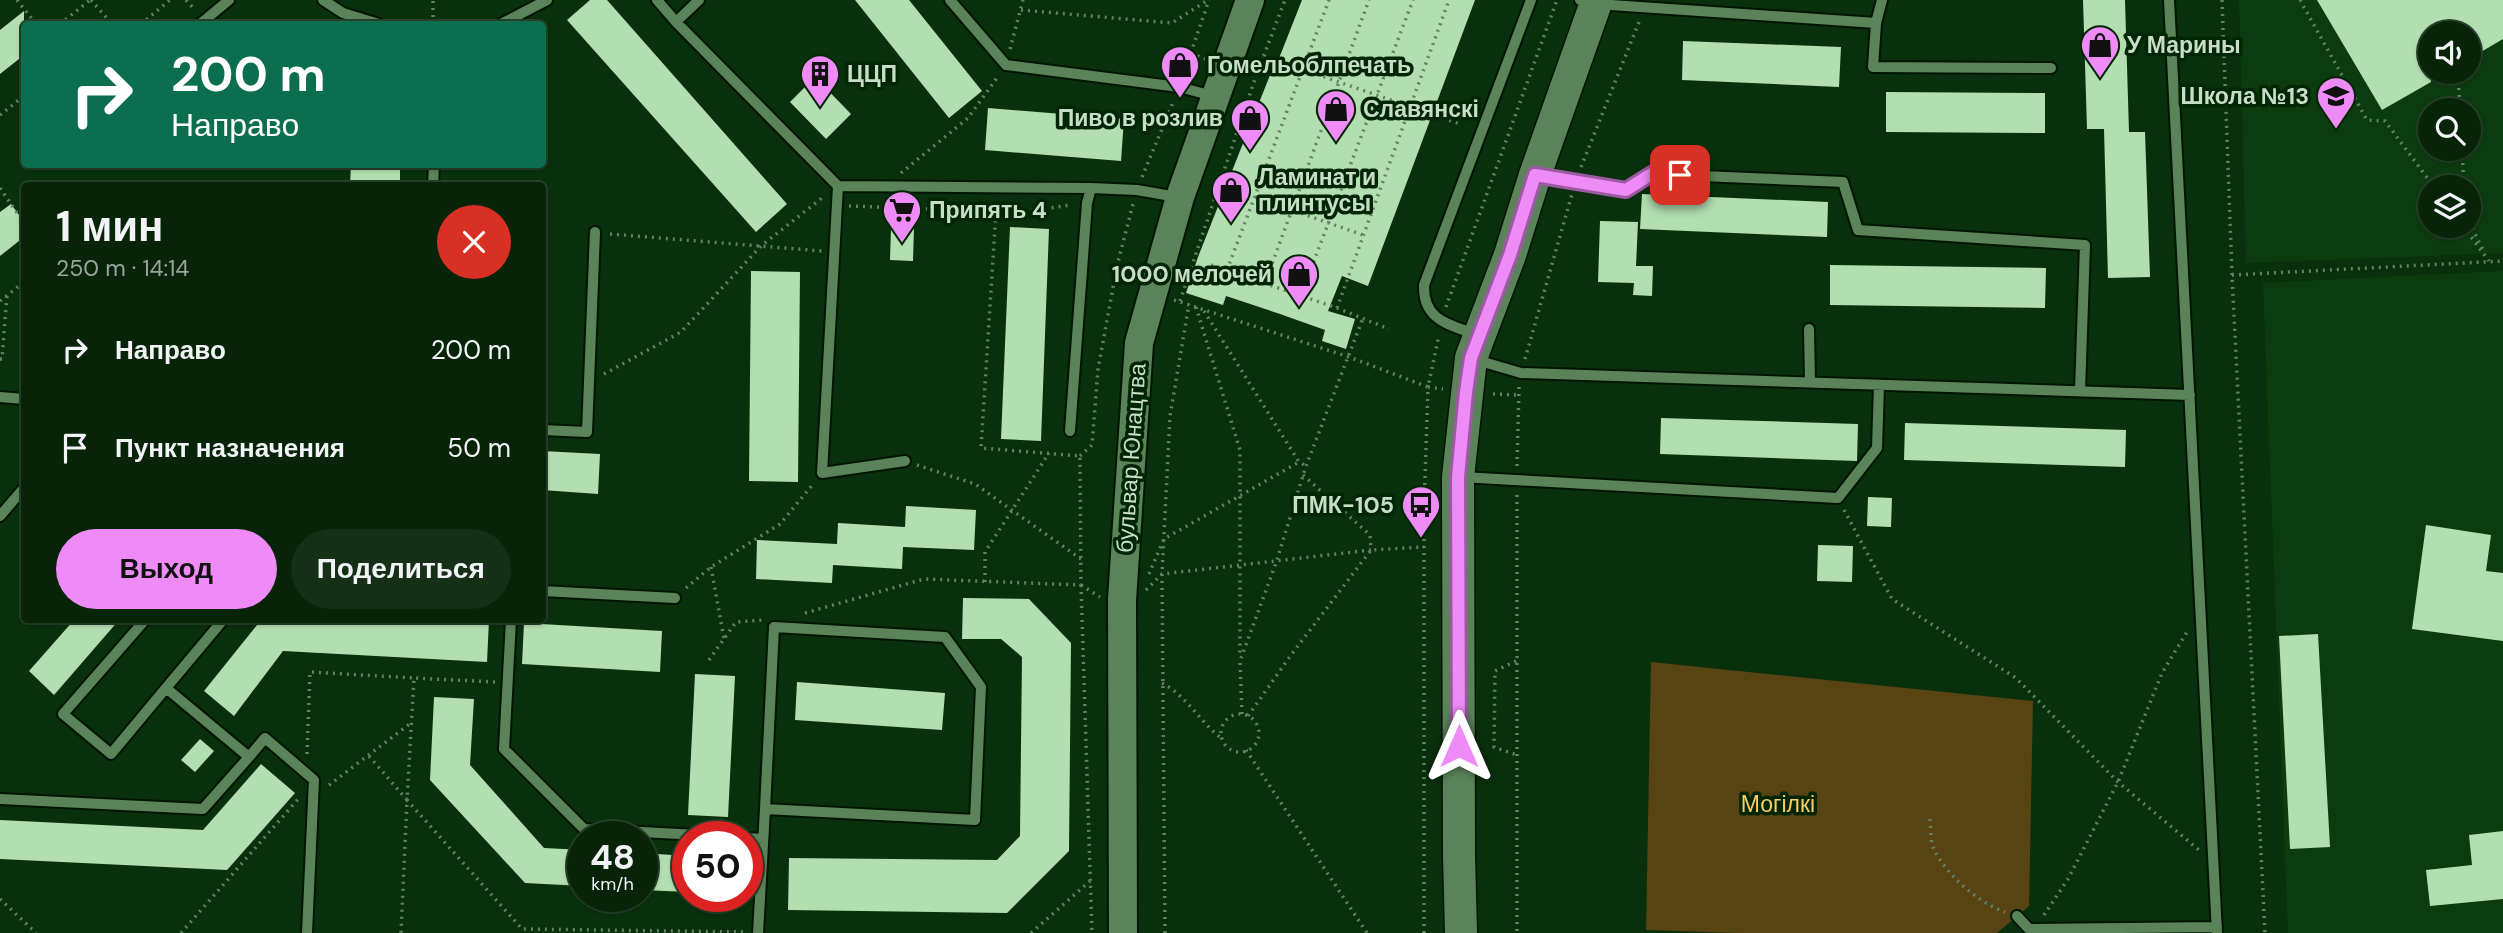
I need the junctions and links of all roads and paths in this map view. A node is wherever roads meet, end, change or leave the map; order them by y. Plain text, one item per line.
1 (18, 0) edge
2 (91, 0) edge
3 (170, 0) edge
4 (229, 0) edge
5 (323, 0) edge
6 (433, 0) edge
7 (547, 0) edge
8 (657, 0) edge
9 (699, 0) edge
10 (950, 0) edge
11 (1023, 0) edge
12 (1209, 0) edge
13 (1250, 0) edge
14 (1284, 0) edge
15 (1329, 0) edge
16 (1369, 0) edge
17 (1413, 0) edge
18 (1449, 0) edge
19 (1531, 0) edge
20 (1557, 0) edge
21 (1882, 0) edge
22 (2169, 0) edge
23 (2222, 0) edge
24 (2300, 0) edge
25 (1591, 1) edge
26 (1645, 7) junction
27 (1021, 10) junction
28 (34, 21) edge
29 (64, 21) edge
30 (109, 21) edge
31 (145, 21) edge
32 (204, 21) edge
33 (369, 21) edge
34 (433, 21) edge
35 (507, 21) edge
36 (676, 22) junction
37 (1876, 23) junction
38 (1264, 56) junction
39 (1006, 65) junction
40 (2051, 68) dead end
41 (1302, 71) junction
42 (1338, 83) junction
43 (1179, 87) junction
44 (1377, 96) junction
45 (1216, 97) junction
46 (21, 98) edge
47 (1410, 107) junction
48 (0, 115) edge
49 (1460, 124) dead end
50 (1535, 175) junction
51 (2425, 175) edge
52 (1575, 182) junction
53 (838, 186) junction
54 (885, 186) junction
55 (0, 188) edge
56 (1091, 188) junction
57 (1137, 190) junction
58 (1180, 197) junction
59 (1255, 197) junction
60 (1087, 203) junction
61 (837, 206) junction
62 (1292, 210) junction
63 (996, 212) junction
64 (21, 219) edge
65 (1329, 223) junction
66 (595, 232) joint
67 (1363, 235) junction
68 (2472, 238) edge
69 (2477, 238) edge
70 (761, 246) junction
71 (834, 252) junction
72 (2489, 261) junction
73 (2503, 261) edge
74 (1211, 265) dead end
75 (1227, 270) junction
76 (2232, 275) junction
77 (1265, 283) junction
78 (21, 284) edge
79 (1153, 293) junction
80 (8, 295) junction
81 (1301, 295) junction
82 (0, 301) edge
83 (1180, 301) junction
84 (1189, 304) junction
85 (1196, 307) junction
86 (1337, 308) junction
87 (1202, 309) junction
88 (1363, 318) junction
89 (1442, 321) junction
90 (1389, 329) dead end
91 (1809, 329) dead end
92 (1475, 347) junction
93 (1349, 357) junction
94 (0, 359) edge
95 (1521, 373) junction
96 (589, 382) junction
97 (1810, 382) junction
98 (1879, 385) junction
99 (2080, 391) junction
100 (2190, 395) junction
101 (0, 397) edge
102 (21, 399) edge
103 (546, 430) edge
104 (1070, 431) dead end
105 (1049, 453) junction
106 (1080, 456) junction
107 (905, 461) joint
108 (1299, 462) junction
109 (1306, 466) junction
110 (822, 474) junction
111 (1303, 475) junction
112 (1458, 477) junction
113 (1517, 479) junction
114 (21, 492) edge
115 (1240, 496) junction
116 (1838, 498) junction
117 (1012, 509) junction
118 (1424, 510) dead end
119 (0, 516) edge
120 (1164, 539) junction
121 (1424, 547) junction
122 (1371, 550) junction
123 (1081, 559) junction
124 (1276, 563) junction
125 (1240, 565) junction
126 (711, 567) junction
127 (1162, 575) junction
128 (985, 582) junction
129 (1081, 585) junction
130 (546, 591) edge
131 (1139, 596) dead end
132 (674, 598) joint
133 (2201, 610) junction
134 (797, 615) dead end
135 (776, 620) dead end
136 (142, 623) edge
137 (220, 623) edge
138 (511, 623) edge
139 (724, 639) junction
140 (709, 660) dead end
141 (1517, 660) junction
142 (1240, 661) junction
143 (414, 678) junction
144 (508, 683) junction
145 (1162, 683) junction
146 (166, 688) junction
147 (1242, 713) junction
148 (1248, 716) junction
149 (411, 723) junction
150 (1221, 738) junction
151 (1246, 750) junction
152 (1517, 755) junction
153 (369, 756) junction
154 (249, 757) junction
155 (311, 777) junction
156 (2118, 782) junction
157 (313, 796) junction
158 (0, 799) edge
159 (407, 800) junction
160 (765, 809) junction
161 (1930, 819) dead end
162 (672, 834) edge
163 (763, 839) edge
164 (2214, 862) junction
165 (1091, 880) junction
166 (0, 899) edge
167 (759, 912) edge
168 (2017, 916) joint
169 (2034, 929) junction
170 (2217, 930) edge
171 (36, 933) edge
172 (181, 933) edge
173 (307, 933) edge
174 (401, 933) edge
175 (758, 933) edge
176 (1031, 933) edge
177 (1092, 933) edge
178 (1123, 933) edge
179 (1165, 933) edge
180 (1367, 933) edge
181 (1424, 933) edge
182 (1461, 933) edge
183 (1517, 933) edge
184 (2265, 933) edge

1 - 28 path
2 - 29 path
2 - 30 path
3 - 31 path
4 - 32 lane
5 - 33 lane
6 - 34 path
7 - 35 lane
8 - 36 lane
9 - 36 lane
10 - 39 lane
11 - 27 path
12 - 27 path
12 - 43 path
13 - 45 street, бульвар Юнацтва
14 - 38 path
15 - 41 path
16 - 42 path
17 - 44 path
18 - 47 path
19 - 89 lane
20 - 89 path
21 - 37 lane
22 - 100 lane
23 - 76 path
24 - 51 path
25 - 26 lane
25 - 50 main road
26 - 37 lane
26 - 52 path
27 - 39 path
36 - 53 lane
37 - 40 lane
38 - 41 path
38 - 83 path
39 - 43 lane
39 - 54 path
41 - 42 path
41 - 59 path
42 - 44 path
42 - 62 path
43 - 45 lane
43 - 57 path
44 - 47 path
44 - 65 path
45 - 58 street, бульвар Юнацтва
46 - 48 path
47 - 49 path
47 - 67 path
50 - 52 lane
50 - 92 main road
52 - 95 path
52 - 99 lane
53 - 54 lane
53 - 61 lane
53 - 70 path
54 - 56 lane
55 - 64 path
56 - 57 lane
56 - 60 lane
57 - 58 lane
58 - 79 street, бульвар Юнацтва
59 - 62 path
59 - 75 path
60 - 63 path
60 - 104 lane
60 - 106 path
61 - 63 path
61 - 71 lane
62 - 65 path
62 - 77 path
63 - 105 path
65 - 67 path
65 - 81 path
66 - 70 path
66 - 96 lane
67 - 86 path
68 - 72 path
69 - 72 path
70 - 71 path
70 - 96 path
71 - 110 lane
72 - 73 path
72 - 76 path
74 - 75 path
75 - 77 path
76 - 184 path
77 - 81 path
78 - 80 path
79 - 83 path
79 - 178 street, бульвар Юнацтва
80 - 82 path
80 - 94 path
81 - 86 path
83 - 84 path
84 - 85 path
84 - 120 path
85 - 87 path
85 - 115 path
86 - 88 path
87 - 93 path
87 - 108 path
88 - 90 path
88 - 93 path
89 - 92 lane
89 - 93 path
91 - 97 lane
92 - 95 lane
92 - 112 main road
93 - 109 path
95 - 97 lane
95 - 113 path
96 - 103 lane
97 - 98 lane
98 - 99 lane
98 - 116 lane
99 - 100 lane
100 - 133 lane
101 - 102 lane
105 - 106 path
105 - 117 path
106 - 123 path
107 - 110 lane
107 - 117 path
108 - 109 path
108 - 115 path
109 - 111 path
110 - 126 path
111 - 122 path
111 - 124 path
112 - 113 lane
112 - 182 main road
113 - 116 lane
113 - 141 path
114 - 119 lane
115 - 120 path
115 - 125 path
116 - 156 path
117 - 123 path
117 - 128 path
118 - 121 path
120 - 127 path
120 - 131 path
121 - 122 path
121 - 181 path
122 - 124 path
122 - 148 path
123 - 129 path
124 - 125 path
124 - 142 path
125 - 127 path
125 - 142 path
126 - 132 path
126 - 139 path
127 - 145 path
128 - 129 path
128 - 134 path
129 - 165 path
130 - 132 lane
133 - 156 path
133 - 164 lane
135 - 139 path
136 - 146 lane
137 - 146 lane
138 - 144 lane
139 - 140 path
141 - 152 path
141 - 152 path
142 - 147 path
143 - 144 path
143 - 149 path
143 - 155 path
144 - 162 lane
145 - 150 path
145 - 179 path
146 - 154 lane
147 - 148 path
147 - 150 path
148 - 151 path
149 - 153 path
149 - 159 path
150 - 151 path
151 - 180 path
152 - 183 path
153 - 157 path
153 - 159 path
154 - 155 lane
154 - 158 lane
155 - 157 lane
155 - 172 path
156 - 164 path
156 - 169 path
157 - 173 lane
159 - 174 path
159 - 175 path
160 - 160 lane
160 - 163 lane
161 - 168 path
164 - 170 lane
165 - 176 path
165 - 177 path
166 - 171 path
167 - 175 lane
168 - 169 lane
169 - 170 lane

